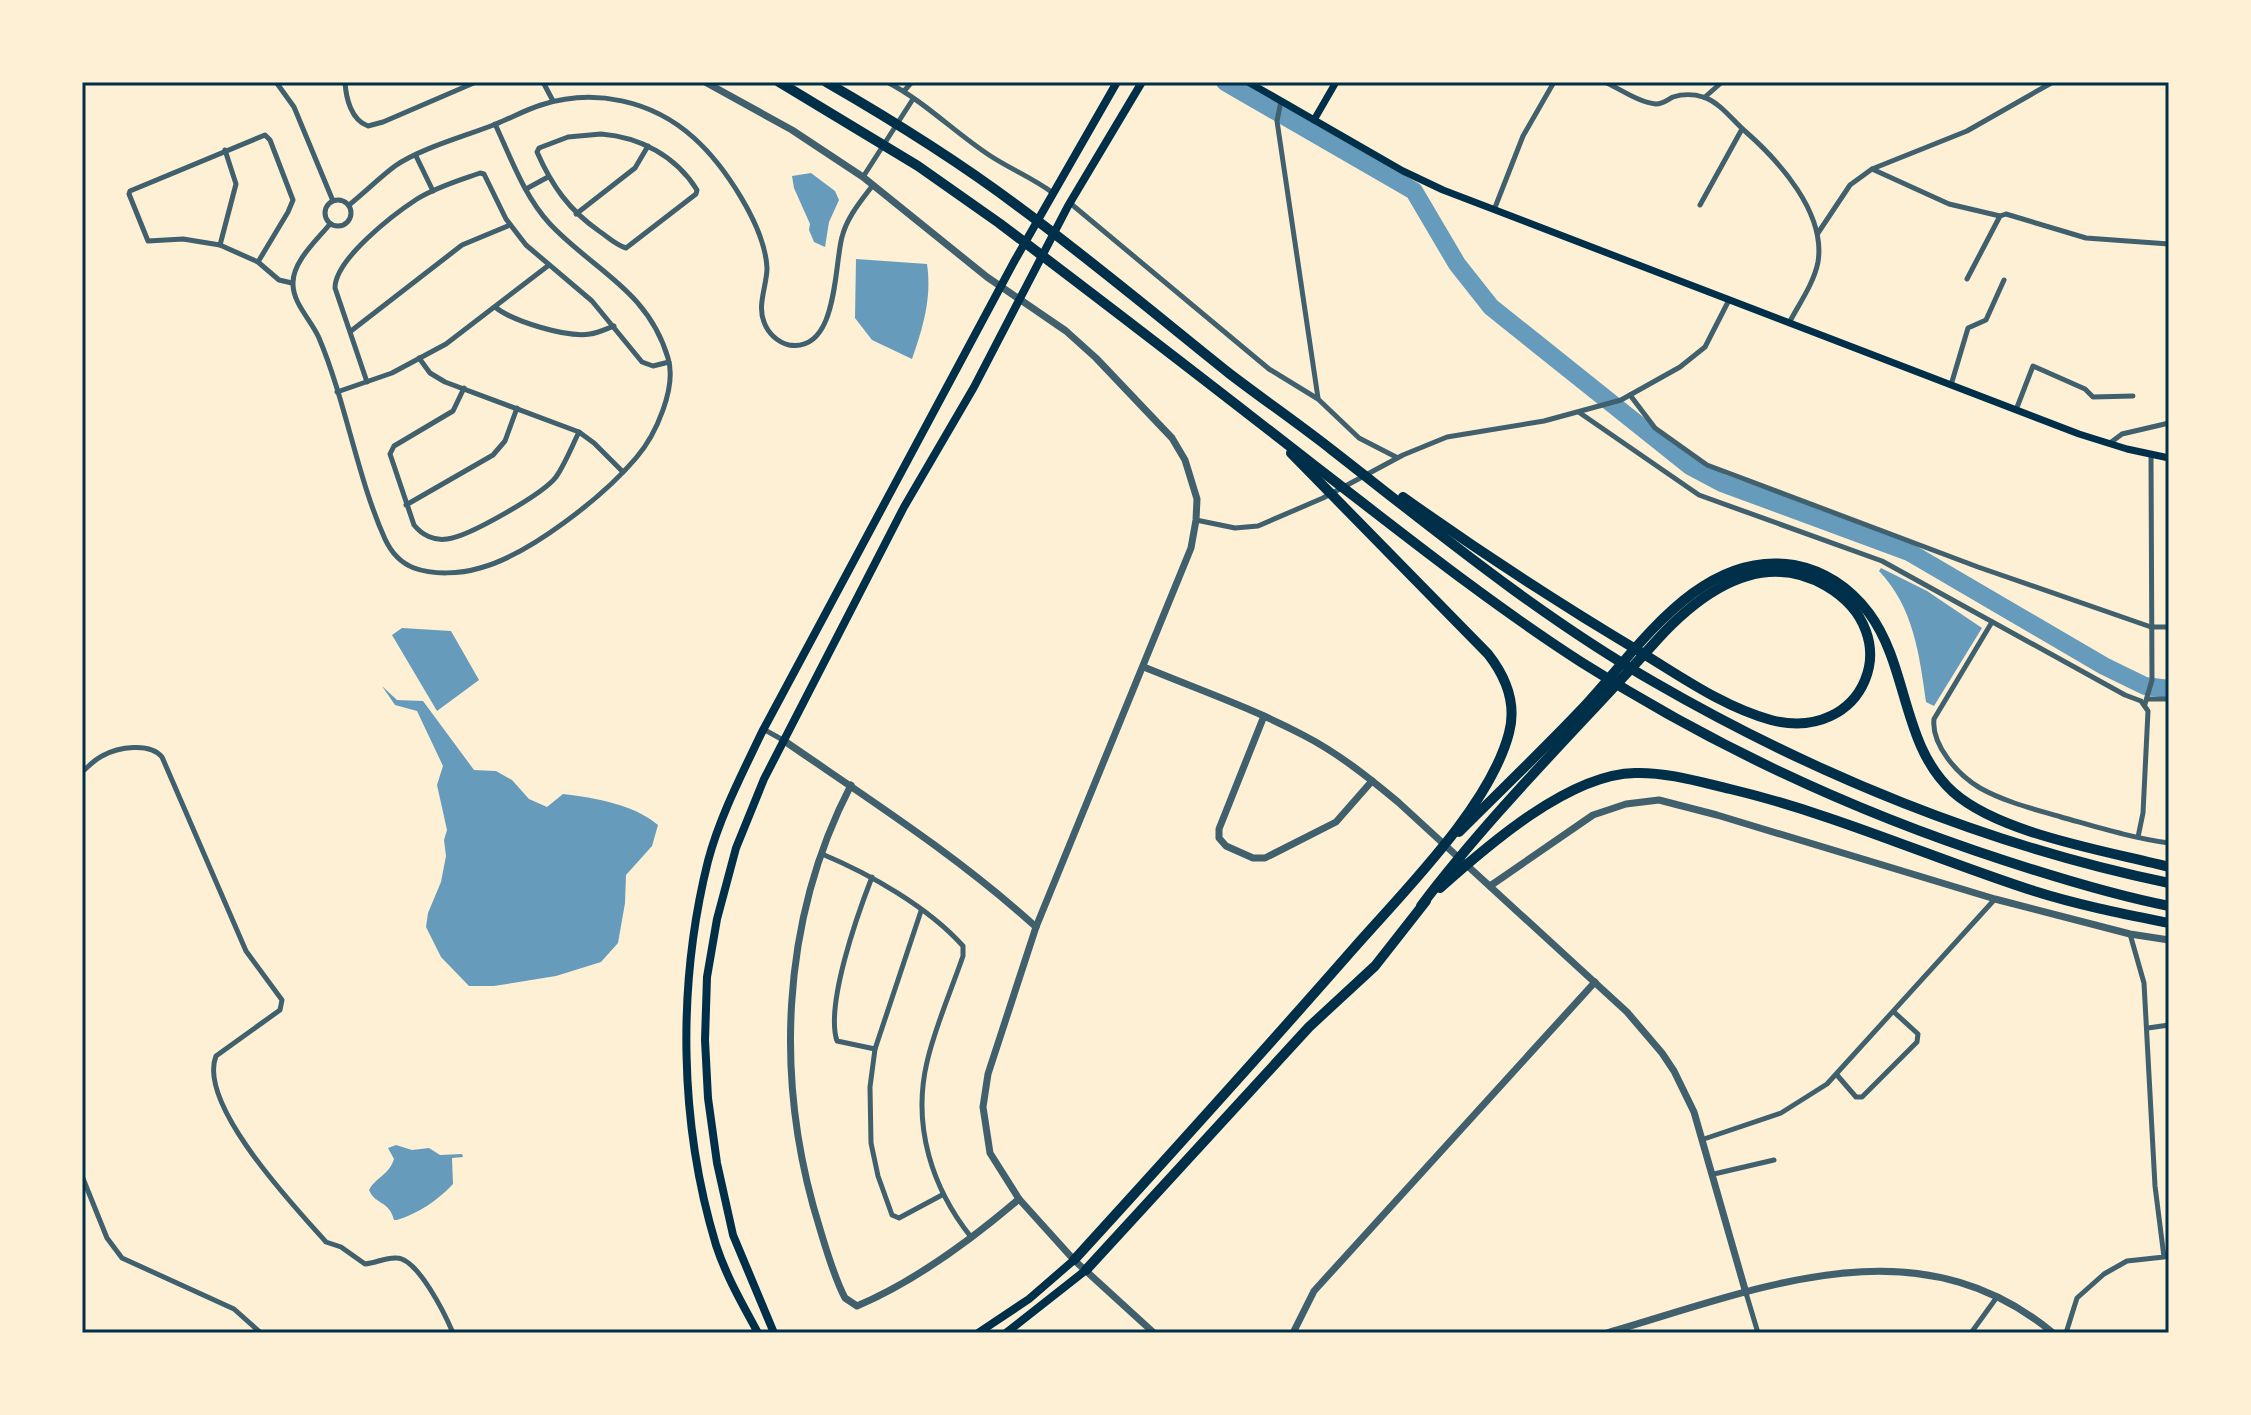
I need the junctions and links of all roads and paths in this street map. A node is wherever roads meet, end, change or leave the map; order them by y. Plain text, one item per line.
1 (276, 82) edge
2 (345, 82) edge
3 (476, 82) edge
4 (543, 82) edge
5 (705, 82) edge
6 (779, 82) edge
7 (826, 82) edge
8 (887, 82) edge
9 (912, 82) edge
10 (1117, 82) edge
11 (1142, 82) edge
12 (1248, 82) edge
13 (1336, 82) edge
14 (1554, 82) edge
15 (1605, 82) edge
16 (1722, 82) edge
17 (2053, 82) edge
18 (904, 91) junction
19 (1705, 97) junction
20 (913, 99) junction
21 (553, 101) junction
22 (1280, 103) junction
23 (1314, 120) junction
24 (495, 124) junction
25 (1742, 129) junction
26 (648, 146) junction
27 (225, 150) junction
28 (416, 156) junction
29 (1872, 169) junction
30 (548, 177) junction
31 (863, 177) junction
32 (873, 185) junction
33 (526, 189) junction
34 (433, 191) junction
35 (1053, 193) junction
36 (333, 201) junction
37 (349, 205) junction
38 (1069, 205) junction
39 (1700, 205) dead end
40 (1494, 210) junction
41 (576, 214) junction
42 (2000, 216) junction
43 (330, 224) junction
44 (510, 225) junction
45 (1817, 234) junction
46 (2169, 244) edge
47 (220, 245) junction
48 (258, 262) junction
49 (549, 265) junction
50 (1967, 279) dead end
51 (2004, 280) dead end
52 (292, 283) junction
53 (1001, 286) junction
54 (1019, 298) junction
55 (1729, 300) junction
56 (495, 307) junction
57 (1789, 323) junction
58 (614, 326) junction
59 (351, 331) junction
60 (419, 358) junction
61 (669, 362) junction
62 (367, 382) junction
63 (1951, 385) junction
64 (464, 388) junction
65 (337, 392) junction
66 (1630, 395) junction
67 (2133, 396) dead end
68 (1318, 399) junction
69 (517, 408) junction
70 (2016, 410) junction
71 (1580, 413) junction
72 (1287, 414) junction
73 (2169, 423) edge
74 (1267, 429) junction
75 (579, 432) junction
76 (2109, 444) junction
77 (2151, 454) junction
78 (1397, 458) junction
79 (2169, 458) edge
80 (623, 472) junction
81 (406, 505) junction
82 (1196, 520) junction
83 (1992, 622) junction
84 (2151, 627) junction
85 (2169, 627) edge
86 (1654, 637) junction
87 (1144, 667) junction
88 (2148, 698) junction
89 (2169, 699) edge
90 (1264, 716) junction
91 (1582, 716) junction
92 (763, 729) junction
93 (783, 740) junction
94 (82, 772) edge
95 (1372, 781) junction
96 (851, 785) junction
97 (2138, 837) junction
98 (2169, 843) edge
99 (822, 854) junction
100 (1432, 859) junction
101 (2169, 867) edge
102 (872, 877) junction
103 (2169, 883) edge
104 (1490, 886) junction
105 (1995, 899) junction
106 (1421, 906) junction
107 (2169, 906) edge
108 (921, 911) junction
109 (2169, 923) edge
110 (1036, 927) junction
111 (2130, 934) junction
112 (2169, 940) edge
113 (1595, 982) junction
114 (1894, 1012) junction
115 (2169, 1025) edge
116 (2148, 1028) junction
117 (875, 1049) junction
118 (1837, 1075) junction
119 (1704, 1139) junction
120 (1774, 1160) dead end
121 (1714, 1174) junction
122 (82, 1176) edge
123 (942, 1195) junction
124 (1019, 1199) junction
125 (971, 1237) junction
126 (1074, 1260) junction
127 (1086, 1270) junction
128 (1746, 1293) junction
129 (1997, 1296) junction
130 (261, 1333) edge
131 (453, 1333) edge
132 (758, 1333) edge
133 (774, 1333) edge
134 (978, 1333) edge
135 (1006, 1333) edge
136 (1154, 1333) edge
137 (1293, 1333) edge
138 (1607, 1333) edge
139 (1758, 1333) edge
140 (1971, 1333) edge
141 (2053, 1333) edge
142 (2066, 1333) edge

1 - 36 street
2 - 3 street
4 - 21 street
5 - 31 street
6 - 74 highway
7 - 72 highway
8 - 18 street
9 - 18 street
10 - 35 main road
11 - 38 main road
12 - 22 main road
13 - 23 main road
14 - 40 street
15 - 19 street
16 - 19 street
17 - 29 street
18 - 20 street
19 - 25 street
20 - 31 street
20 - 35 street
21 - 24 street
21 - 32 street
22 - 23 main road
22 - 68 street
23 - 40 main road
24 - 28 street
24 - 33 street
25 - 39 street
25 - 45 street
26 - 30 street
26 - 41 street
26 - 41 street
27 - 47 street
27 - 47 street
27 - 48 street
28 - 34 street
28 - 37 street
29 - 42 street
29 - 45 street
30 - 33 street
30 - 41 street
31 - 32 street
32 - 53 street
33 - 61 street
34 - 44 street
34 - 59 street
35 - 53 main road
36 - 37 street
36 - 43 street
37 - 43 street
38 - 54 main road
38 - 68 street
40 - 55 main road
42 - 46 street
42 - 50 street
43 - 52 street
44 - 49 street
44 - 59 street
45 - 57 street
47 - 48 street
48 - 52 street
49 - 56 street
49 - 58 street
51 - 63 street
52 - 65 street
53 - 54 street
53 - 92 main road
54 - 82 street
54 - 93 main road
55 - 57 main road
55 - 66 street
56 - 58 street
56 - 60 street
57 - 63 main road
58 - 61 street
59 - 62 street
60 - 62 street
60 - 64 street
61 - 80 street
62 - 65 street
63 - 70 main road
64 - 69 street
64 - 81 street
65 - 80 street
66 - 71 street
66 - 84 street
67 - 70 street
68 - 78 street
69 - 75 street
69 - 81 street
70 - 76 main road
71 - 78 street
71 - 83 street
72 - 86 highway
72 - 103 highway
73 - 76 street
74 - 100 highway
74 - 107 highway
75 - 80 street
75 - 81 street
76 - 77 main road
77 - 79 main road
77 - 84 street
78 - 82 street
82 - 87 street
83 - 88 street
83 - 97 street
84 - 85 street
84 - 88 street
86 - 91 highway
86 - 101 highway
87 - 90 street
87 - 110 street
88 - 89 street
88 - 97 street
90 - 95 street
90 - 95 street
91 - 100 highway
91 - 106 highway
92 - 93 street
92 - 132 main road
93 - 96 street
93 - 133 main road
94 - 131 street
95 - 104 street
96 - 99 street
96 - 110 street
97 - 98 street
99 - 102 street
99 - 125 street
100 - 126 highway
102 - 108 street
102 - 117 street
104 - 105 street
104 - 113 street
105 - 111 street
105 - 114 street
106 - 109 highway
106 - 127 highway
108 - 117 street
108 - 123 street
110 - 124 street
111 - 112 street
111 - 116 street
113 - 119 street
113 - 137 street
114 - 118 street
114 - 118 street
115 - 116 street
116 - 142 street
117 - 123 street
118 - 119 street
119 - 121 street
120 - 121 street
121 - 128 street
122 - 130 street
123 - 125 street
124 - 125 street
124 - 126 street
126 - 127 street
126 - 134 main road
127 - 135 main road
127 - 136 street
128 - 129 street
128 - 138 street
128 - 139 street
129 - 140 street
129 - 141 street

